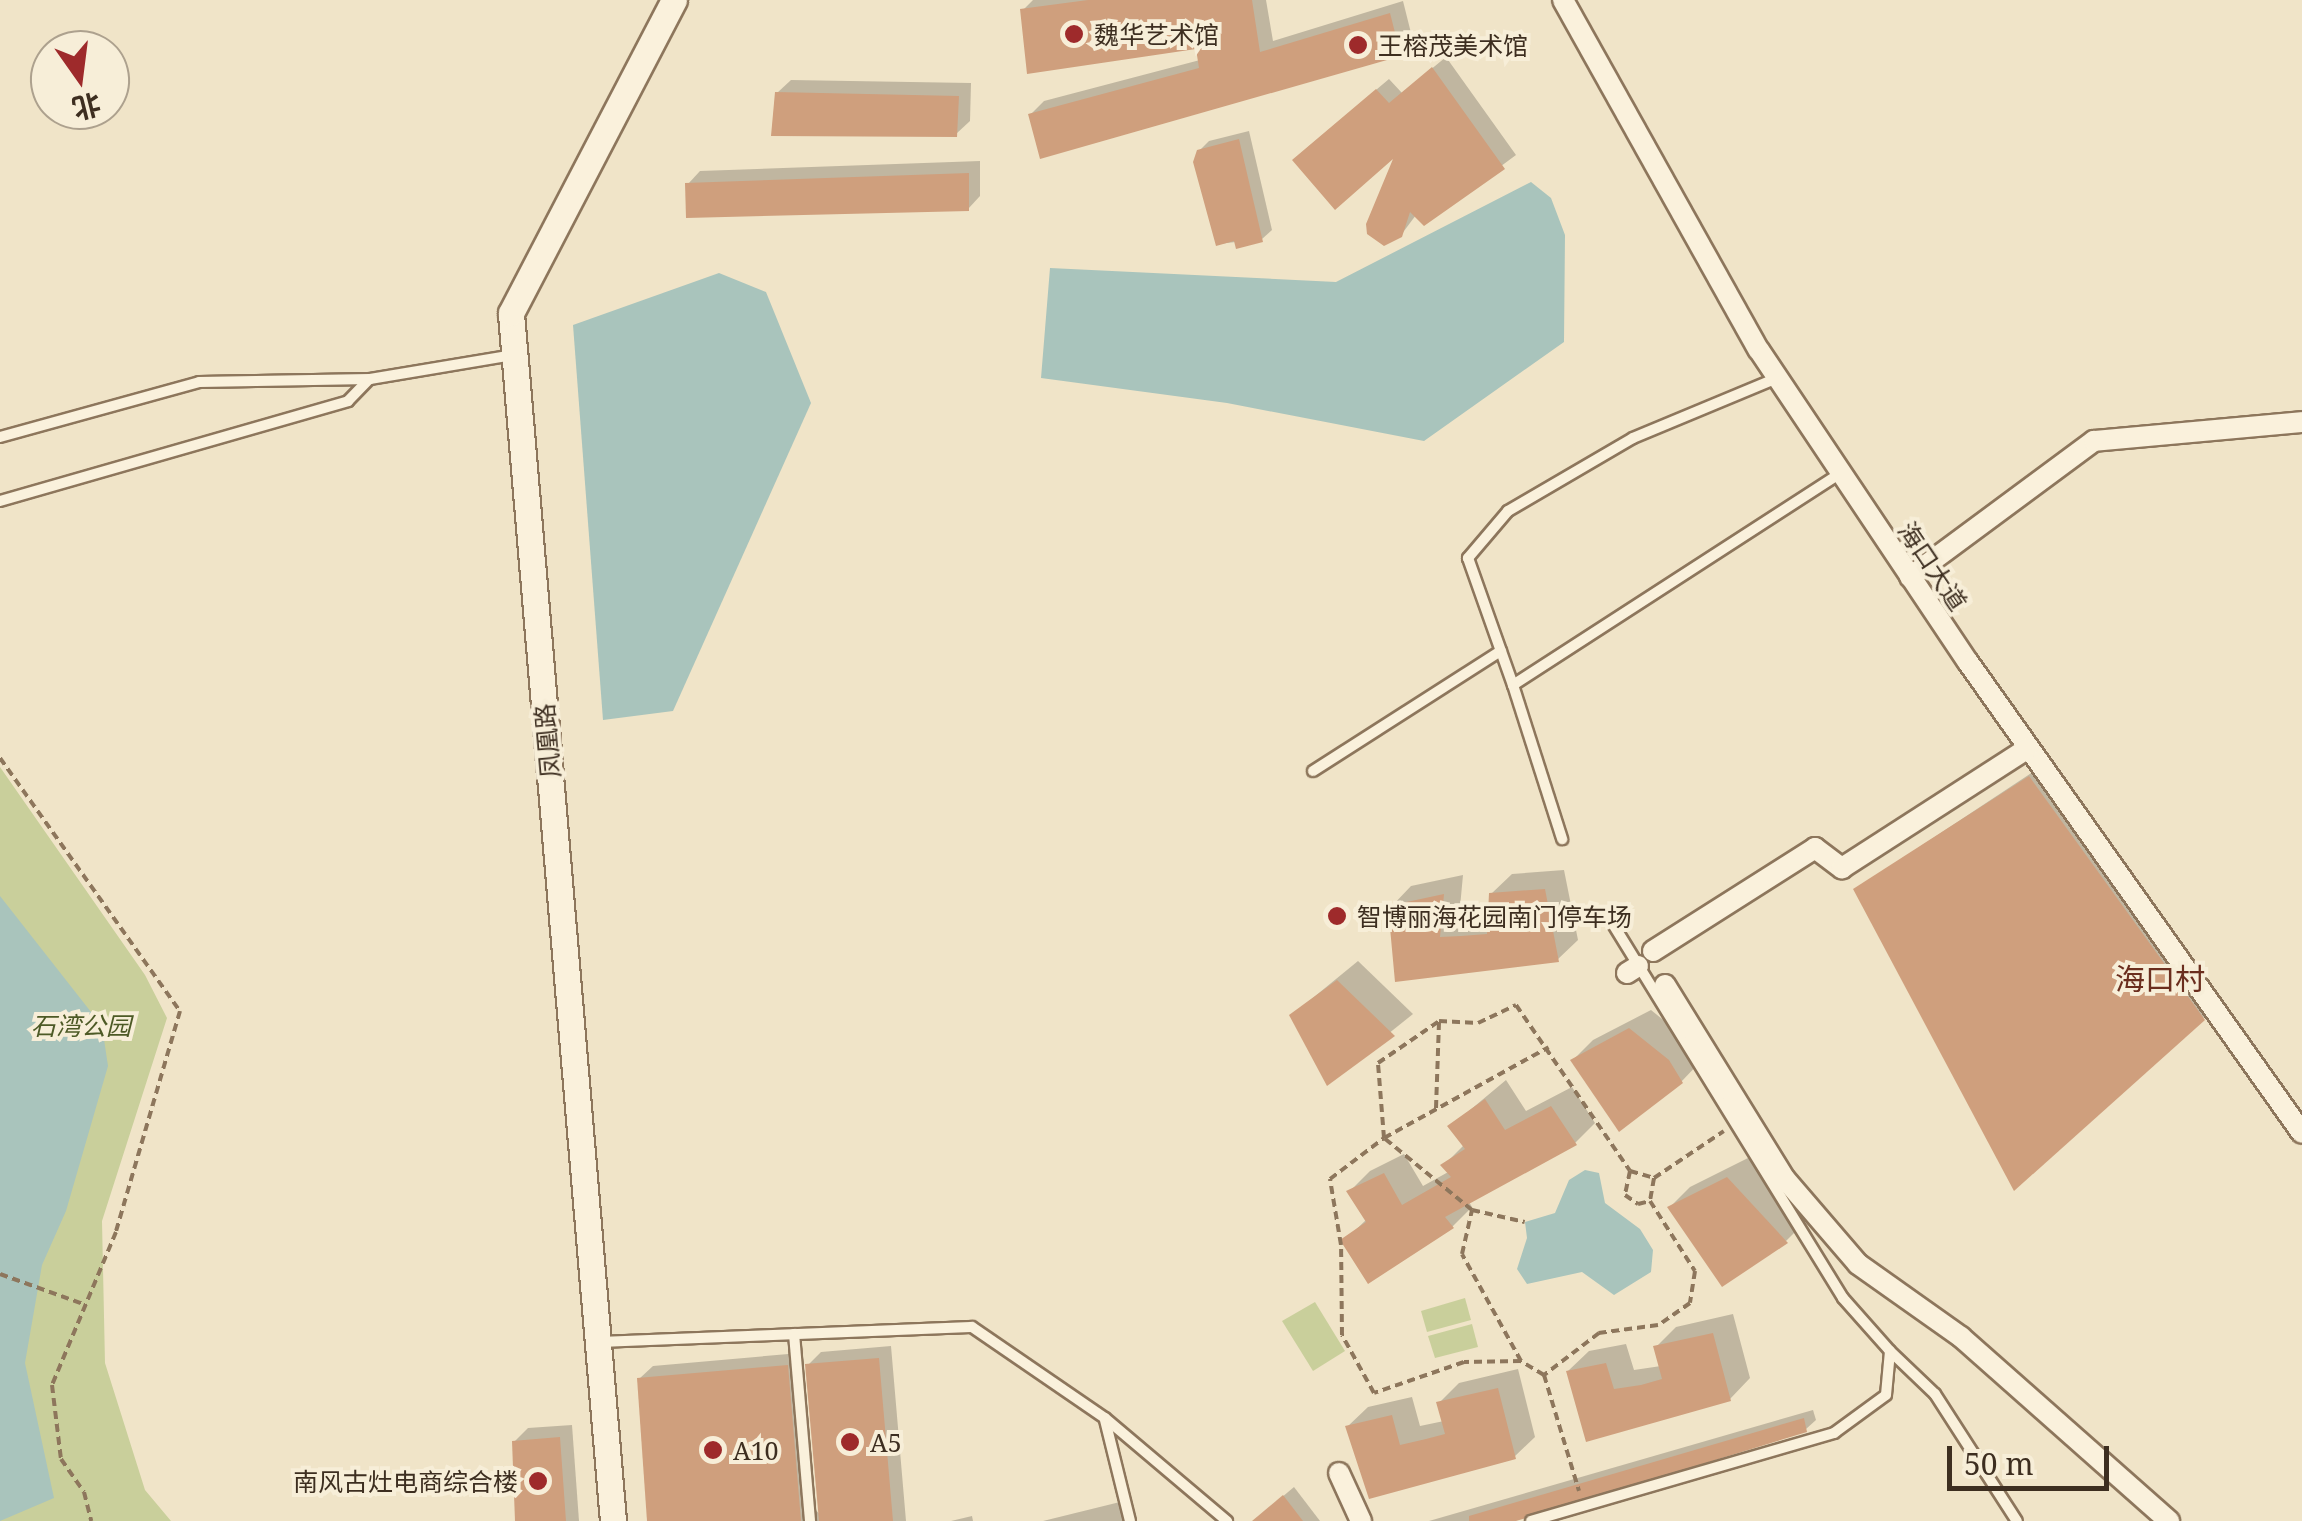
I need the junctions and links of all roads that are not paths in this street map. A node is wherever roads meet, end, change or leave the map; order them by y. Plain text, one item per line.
1 (674, 0) edge
2 (1564, 0) edge
3 (515, 355) junction
4 (1777, 378) junction
5 (370, 379) junction
6 (2302, 422) edge
7 (0, 437) edge
8 (1841, 473) junction
9 (0, 501) edge
10 (1910, 576) junction
11 (1501, 652) junction
12 (1513, 685) junction
13 (2028, 748) junction
14 (1313, 771) dead end
15 (1562, 839) dead end
16 (1609, 918) dead end
17 (1639, 963) junction
18 (1665, 986) dead end
19 (2302, 1133) edge
20 (794, 1334) junction
21 (598, 1342) junction
22 (1890, 1351) junction
23 (1104, 1418) junction
24 (1339, 1473) dead end
25 (613, 1521) edge
26 (810, 1521) edge
27 (1130, 1521) edge
28 (1227, 1521) edge
29 (1361, 1521) edge
30 (1531, 1521) edge
31 (2017, 1521) edge
32 (2170, 1521) edge

1 - 3 street, 凤凰路
2 - 4 street, 海口大道
3 - 5 lane
3 - 21 street, 凤凰路
4 - 8 street, 海口大道
4 - 11 lane
5 - 7 lane
5 - 9 lane
6 - 10 street
8 - 10 street, 海口大道
8 - 12 lane
10 - 13 street, 海口大道
11 - 12 lane
11 - 14 lane
12 - 15 lane
13 - 17 street
13 - 19 street, 海口大道
16 - 17 lane
17 - 22 lane
18 - 32 street
20 - 21 lane
20 - 23 lane
20 - 26 lane
21 - 25 street, 凤凰路
22 - 30 lane
22 - 31 lane
23 - 27 lane
23 - 28 lane
24 - 29 street

